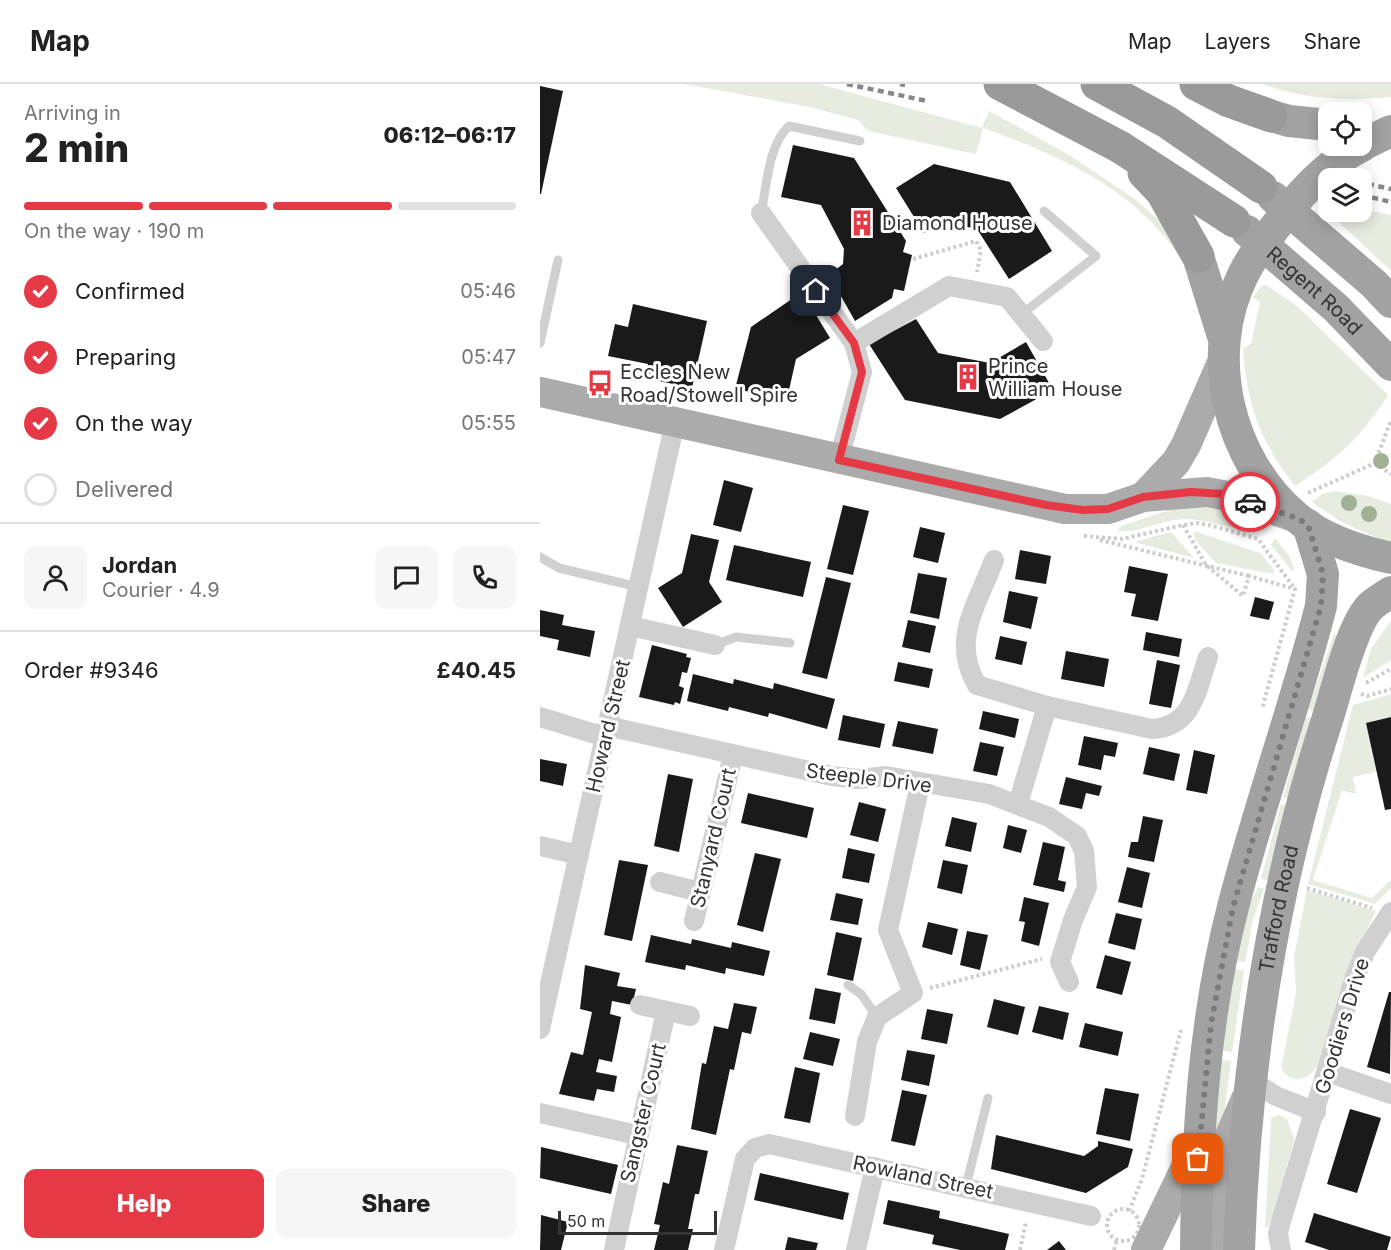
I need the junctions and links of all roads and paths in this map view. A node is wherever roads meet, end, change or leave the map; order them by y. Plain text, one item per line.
1 (999, 84) edge
2 (1097, 84) edge
3 (1196, 84) edge
4 (1271, 116) joint
5 (1318, 124) edge
6 (1372, 129) edge
7 (1391, 131) edge
8 (1372, 140) edge
9 (860, 141) dead end
10 (1120, 147) junction
11 (1346, 156) edge
12 (1260, 187) joint
13 (1288, 210) junction
14 (1044, 211) dead end
15 (761, 213) joint
16 (1234, 221) joint
17 (1263, 243) junction
18 (1198, 256) joint
19 (913, 259) dead end
20 (558, 260) dead end
21 (959, 287) junction
22 (1391, 302) edge
23 (1022, 314) junction
24 (1043, 341) dead end
25 (540, 343) edge
26 (854, 343) junction
27 (1223, 350) junction
28 (1391, 365) edge
29 (540, 392) edge
30 (1391, 420) edge
31 (675, 422) junction
32 (839, 460) junction
33 (1375, 463) junction
34 (1391, 474) edge
35 (1143, 497) junction
36 (1303, 513) junction
37 (1183, 525) dead end
38 (1087, 537) dead end
39 (1258, 539) dead end
40 (540, 557) edge
41 (1391, 558) edge
42 (994, 561) dead end
43 (1206, 566) junction
44 (1249, 576) junction
45 (639, 587) junction
46 (1295, 589) junction
47 (1391, 592) edge
48 (630, 626) junction
49 (790, 643) dead end
50 (715, 645) joint
51 (1208, 657) dead end
52 (1391, 669) edge
53 (1363, 685) dead end
54 (1047, 706) junction
55 (1262, 710) dead end
56 (540, 717) edge
57 (606, 732) junction
58 (733, 755) junction
59 (920, 784) junction
60 (1018, 804) junction
61 (540, 846) edge
62 (579, 855) junction
63 (660, 882) dead end
64 (1301, 886) dead end
65 (700, 892) junction
66 (1390, 913) edge
67 (694, 921) dead end
68 (1060, 962) junction
69 (1070, 982) dead end
70 (848, 985) dead end
71 (913, 993) junction
72 (640, 1005) dead end
73 (666, 1011) junction
74 (690, 1016) dead end
75 (877, 1017) junction
76 (540, 1029) edge
77 (1328, 1072) junction
78 (1250, 1085) junction
79 (1391, 1094) edge
80 (988, 1098) dead end
81 (1316, 1112) junction
82 (540, 1113) edge
83 (855, 1116) dead end
84 (637, 1135) junction
85 (1199, 1142) junction
86 (875, 1167) junction
87 (966, 1186) junction
88 (1028, 1215) dead end
89 (1091, 1216) dead end
90 (1117, 1240) junction
91 (614, 1250) edge
92 (724, 1250) edge
93 (856, 1250) edge
94 (1020, 1250) edge
95 (1114, 1250) edge
96 (1146, 1250) edge
97 (1196, 1250) edge
98 (1217, 1250) edge
99 (1239, 1250) edge
100 (1281, 1250) edge

1 - 10 highway
2 - 12 highway
3 - 4 highway
4 - 5 highway
6 - 7 highway
7 - 8 highway
9 - 15 lane
10 - 16 highway
10 - 18 highway
11 - 13 highway
12 - 13 highway
13 - 17 highway
13 - 22 highway
14 - 23 lane
15 - 26 street
16 - 17 highway, Regent Road
17 - 27 highway
17 - 28 highway, Regent Road
18 - 27 highway
19 - 21 path
20 - 25 lane
21 - 23 street
21 - 26 street
23 - 24 street
26 - 32 street
27 - 35 main road
27 - 36 highway
29 - 31 main road
30 - 33 path
31 - 32 main road
31 - 45 street, Howard Street
32 - 35 main road
33 - 34 path
33 - 36 path
35 - 36 main road
36 - 41 highway
36 - 85 highway, Trafford Road
37 - 43 path
38 - 43 path
39 - 46 path
40 - 45 lane
42 - 54 street
43 - 44 path
43 - 44 path
44 - 46 path
45 - 48 street, Howard Street
46 - 55 path
47 - 78 highway, Trafford Road
48 - 50 street
48 - 57 street, Howard Street
49 - 50 lane
51 - 54 street
52 - 53 path
54 - 60 street
56 - 57 street, Steeple Drive
57 - 58 street, Steeple Drive
57 - 62 street, Howard Street
58 - 59 street, Steeple Drive
58 - 65 street, Stanyard Court
59 - 60 street, Steeple Drive
59 - 71 street
60 - 68 street, Steeple Drive
61 - 62 street
62 - 76 street, Howard Street
63 - 65 street
64 - 66 path
65 - 67 street, Stanyard Court
66 - 77 street, Goodiers Drive
68 - 69 street
68 - 71 path
70 - 75 lane
71 - 75 street
72 - 73 street
73 - 74 street
73 - 84 street, Sangster Court
75 - 83 street
77 - 79 street
77 - 81 street, Goodiers Drive
78 - 81 street, Goodiers Drive
78 - 98 main road
78 - 99 highway, Trafford Road
80 - 87 lane
81 - 100 street, Goodiers Drive
82 - 84 street
84 - 91 street, Sangster Court
85 - 96 main road
85 - 97 highway, Trafford Road
86 - 87 street, Rowland Street
86 - 92 street, Rowland Street
86 - 93 street
87 - 89 street, Rowland Street
88 - 94 path
90 - 90 path
90 - 95 path

